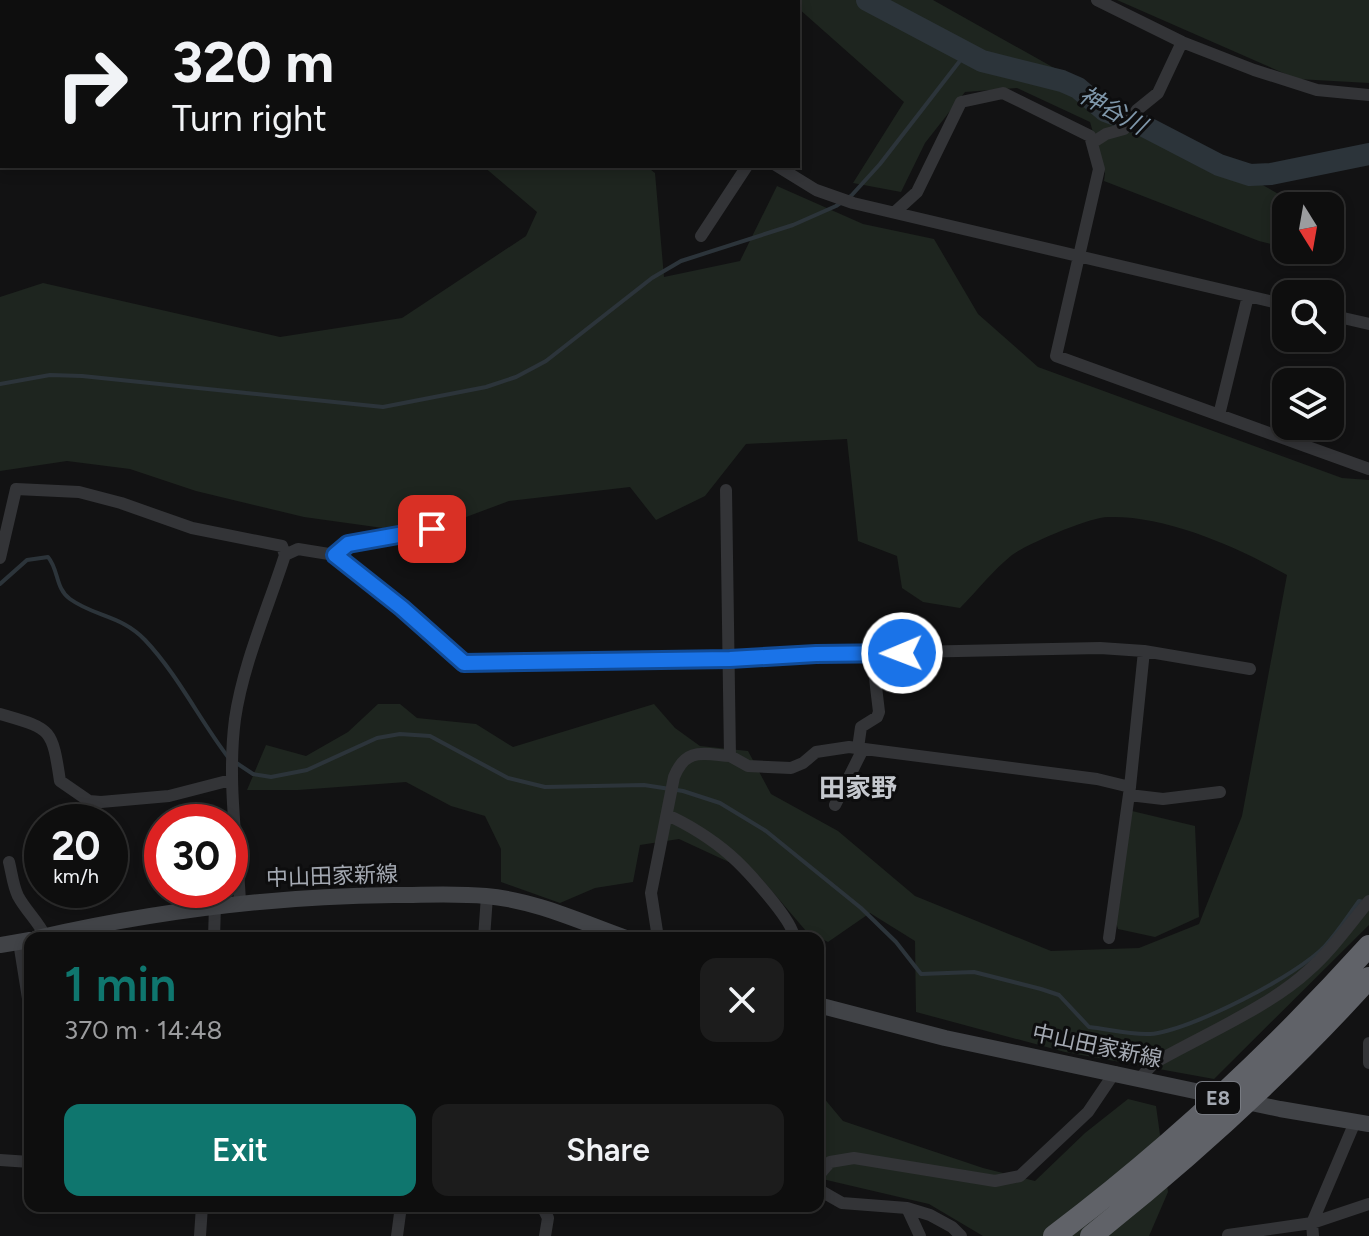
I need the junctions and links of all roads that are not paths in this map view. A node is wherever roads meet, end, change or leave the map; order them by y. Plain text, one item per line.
1 (1097, 0) edge
2 (1182, 42) junction
3 (1369, 95) edge
4 (1092, 143) junction
5 (746, 168) edge
6 (780, 168) edge
7 (895, 212) junction
8 (701, 236) dead end
9 (1080, 256) junction
10 (1248, 296) junction
11 (1272, 302) edge
12 (1344, 318) edge
13 (1369, 324) edge
14 (1219, 415) junction
15 (1369, 469) edge
16 (726, 490) dead end
17 (432, 529) dead end
18 (285, 555) junction
19 (335, 555) junction
20 (0, 558) edge
21 (1144, 651) junction
22 (872, 653) junction
23 (730, 659) junction
24 (1250, 669) dead end
25 (0, 714) edge
26 (860, 748) junction
27 (730, 756) junction
28 (231, 780) junction
29 (1129, 791) junction
30 (1220, 792) dead end
31 (233, 804) edge
32 (835, 805) dead end
33 (667, 815) junction
34 (9, 862) dead end
35 (487, 896) junction
36 (248, 901) edge
37 (1369, 901) edge
38 (194, 908) edge
39 (215, 908) edge
40 (34, 932) edge
41 (68, 932) edge
42 (214, 932) edge
43 (484, 932) edge
44 (609, 932) edge
45 (657, 932) edge
46 (794, 932) edge
47 (1109, 938) dead end
48 (24, 941) edge
49 (0, 945) edge
50 (1369, 946) edge
51 (1369, 978) edge
52 (824, 1007) edge
53 (1369, 1043) edge
54 (1369, 1063) edge
55 (1115, 1072) junction
56 (1140, 1078) junction
57 (1362, 1123) edge
58 (0, 1160) edge
59 (24, 1162) edge
60 (824, 1175) edge
61 (824, 1189) edge
62 (1369, 1204) edge
63 (907, 1208) junction
64 (202, 1212) edge
65 (400, 1212) edge
66 (545, 1212) edge
67 (1313, 1230) edge
68 (1228, 1235) edge
69 (200, 1236) edge
70 (397, 1236) edge
71 (545, 1236) edge
72 (920, 1236) edge
73 (961, 1236) edge
74 (1054, 1236) edge
75 (1091, 1236) edge

1 - 2 street
2 - 3 street
2 - 4 street
4 - 7 street
4 - 9 street
5 - 8 street
6 - 7 street
7 - 9 street
9 - 10 street
9 - 14 street
10 - 11 street
10 - 14 street
12 - 13 street
14 - 15 street
16 - 23 street
17 - 19 street
18 - 19 street
18 - 20 street
18 - 28 street
19 - 23 street
21 - 22 street
21 - 24 street
21 - 29 street
22 - 23 street
22 - 26 street
23 - 27 street
25 - 28 street
26 - 27 street
26 - 29 street
26 - 32 street
27 - 33 street
28 - 31 street
29 - 30 street
29 - 47 street
33 - 45 street
33 - 46 street
34 - 40 street
35 - 36 main road, 中山田家新線
35 - 43 street
35 - 44 main road, 中山田家新線
37 - 56 street
38 - 41 main road, 中山田家新線
39 - 42 street
48 - 49 main road, 中山田家新線
50 - 74 highway, E8
51 - 75 highway, E8
52 - 55 main road, 中山田家新線
53 - 54 street
55 - 56 main road, 中山田家新線
55 - 60 street
56 - 57 main road, 中山田家新線
57 - 67 street
58 - 59 street
61 - 63 street
62 - 67 street
63 - 72 street
63 - 73 street
64 - 69 street
65 - 70 street
66 - 71 street
67 - 68 street

